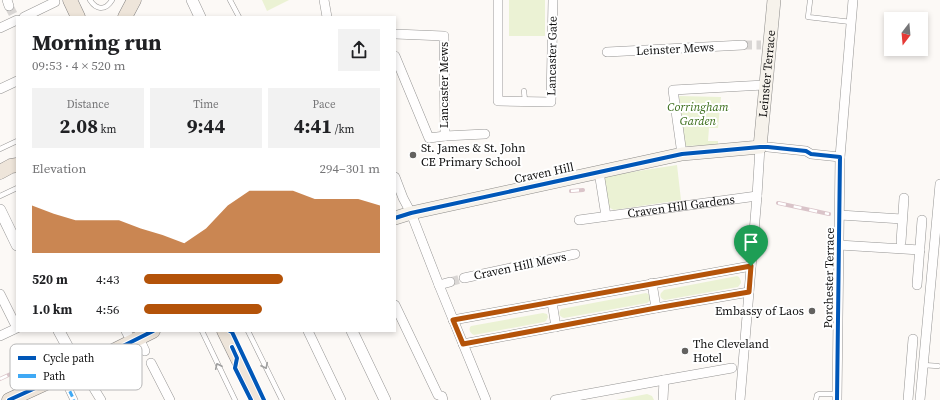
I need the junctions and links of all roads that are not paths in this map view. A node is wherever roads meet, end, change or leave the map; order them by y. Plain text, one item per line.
1 (70, 0) edge
2 (90, 0) edge
3 (112, 0) edge
4 (133, 0) edge
5 (192, 0) edge
6 (230, 0) edge
7 (324, 0) edge
8 (498, 0) edge
9 (553, 0) edge
10 (774, 0) edge
11 (853, 0) edge
12 (810, 1) dead end
13 (55, 2) dead end
14 (15, 14) edge
15 (78, 16) edge
16 (125, 16) edge
17 (200, 16) edge
18 (238, 16) edge
19 (327, 16) edge
20 (851, 22) junction
21 (0, 28) edge
22 (396, 34) edge
23 (743, 45) tunnel mouth
24 (607, 52) dead end
25 (396, 58) edge
26 (16, 81) edge
27 (766, 85) junction
28 (1, 86) edge
29 (524, 91) dead end
30 (525, 101) junction
31 (485, 134) dead end
32 (445, 136) junction
33 (16, 141) edge
34 (764, 147) junction
35 (0, 149) edge
36 (682, 154) junction
37 (840, 157) junction
38 (599, 172) junction
39 (396, 180) edge
40 (940, 184) edge
41 (16, 188) edge
42 (0, 196) edge
43 (757, 196) junction
44 (904, 198) dead end
45 (0, 210) edge
46 (411, 213) junction
47 (840, 215) junction
48 (606, 216) junction
49 (396, 218) edge
50 (902, 219) junction
51 (579, 220) dead end
52 (922, 220) dead end
53 (16, 242) edge
54 (901, 242) dead end
55 (839, 245) junction
56 (920, 250) junction
57 (575, 254) dead end
58 (751, 266) junction
59 (464, 278) tunnel mouth
60 (450, 282) tunnel mouth
61 (652, 283) junction
62 (439, 285) junction
63 (917, 285) dead end
64 (749, 292) junction
65 (0, 294) edge
66 (552, 302) junction
67 (396, 307) edge
68 (656, 308) junction
69 (453, 320) junction
70 (16, 326) edge
71 (556, 327) junction
72 (16, 328) edge
73 (60, 332) edge
74 (150, 332) edge
75 (202, 332) edge
76 (224, 332) edge
77 (248, 332) edge
78 (308, 332) edge
79 (352, 332) edge
80 (0, 336) edge
81 (132, 337) edge
82 (913, 339) dead end
83 (66, 344) edge
84 (120, 344) edge
85 (463, 344) junction
86 (142, 348) edge
87 (145, 351) dead end
88 (151, 363) dead end
89 (923, 365) junction
90 (938, 366) dead end
91 (732, 368) dead end
92 (664, 380) junction
93 (30, 390) edge
94 (69, 390) edge
95 (95, 390) edge
96 (837, 397) edge
97 (9, 400) edge
98 (74, 400) edge
99 (101, 400) edge
100 (170, 400) edge
101 (235, 400) edge
102 (258, 400) edge
103 (282, 400) edge
104 (341, 400) edge
105 (385, 400) edge
106 (443, 400) edge
107 (486, 400) edge
108 (555, 400) edge
109 (663, 400) edge
110 (740, 400) edge
111 (816, 400) edge
112 (908, 400) edge
113 (920, 400) edge

1 - 15 main road
2 - 3 lane
4 - 16 main road
5 - 17 street
6 - 18 lane
7 - 19 street
8 - 30 street, Lancaster Gate
9 - 30 street, Lancaster Gate
10 - 27 main road, Leinster Terrace
11 - 20 street, Porchester Terrace
12 - 20 lane
13 - 14 street
14 - 21 street
20 - 37 street, Porchester Terrace
22 - 32 street, Lancaster Mews
23 - 24 street, Leinster Mews
25 - 32 street, Lancaster Mews
26 - 28 street
27 - 34 main road, Leinster Terrace
27 - 36 street
29 - 30 lane
31 - 32 street, Lancaster Mews
33 - 35 lane
34 - 36 main road
34 - 37 street
34 - 43 street
36 - 38 main road, Craven Hill
37 - 47 street, Porchester Terrace
38 - 46 main road, Craven Hill
38 - 48 street
39 - 46 street
40 - 89 street
41 - 42 lane
43 - 48 street, Craven Hill Gardens
43 - 58 street
44 - 50 street
45 - 53 street
46 - 49 main road, Craven Hill
46 - 62 street
47 - 50 street
47 - 55 street, Porchester Terrace
48 - 51 street, Craven Hill Gardens
50 - 54 street
52 - 56 street
55 - 56 street
55 - 96 street, Porchester Terrace
56 - 63 street
57 - 59 street, Craven Hill Mews
58 - 61 street
58 - 64 street
60 - 62 street
61 - 66 street
61 - 68 street
62 - 69 street
64 - 68 street
64 - 110 street
65 - 70 street
66 - 69 street
66 - 71 street
67 - 106 street
68 - 71 street
69 - 85 street
71 - 85 street
72 - 80 street
73 - 83 street
74 - 81 main road
101 -> 75 lane
76 - 102 main road
77 -> 103 lane
78 - 104 street
79 - 105 street
81 - 84 main road
82 - 112 street
85 - 107 street
86 - 87 street
88 - 100 street
89 - 90 lane
89 - 113 street
91 - 92 street
92 - 108 street
92 - 109 street
93 - 97 main road
94 - 98 street
95 - 99 street
96 - 111 lane

